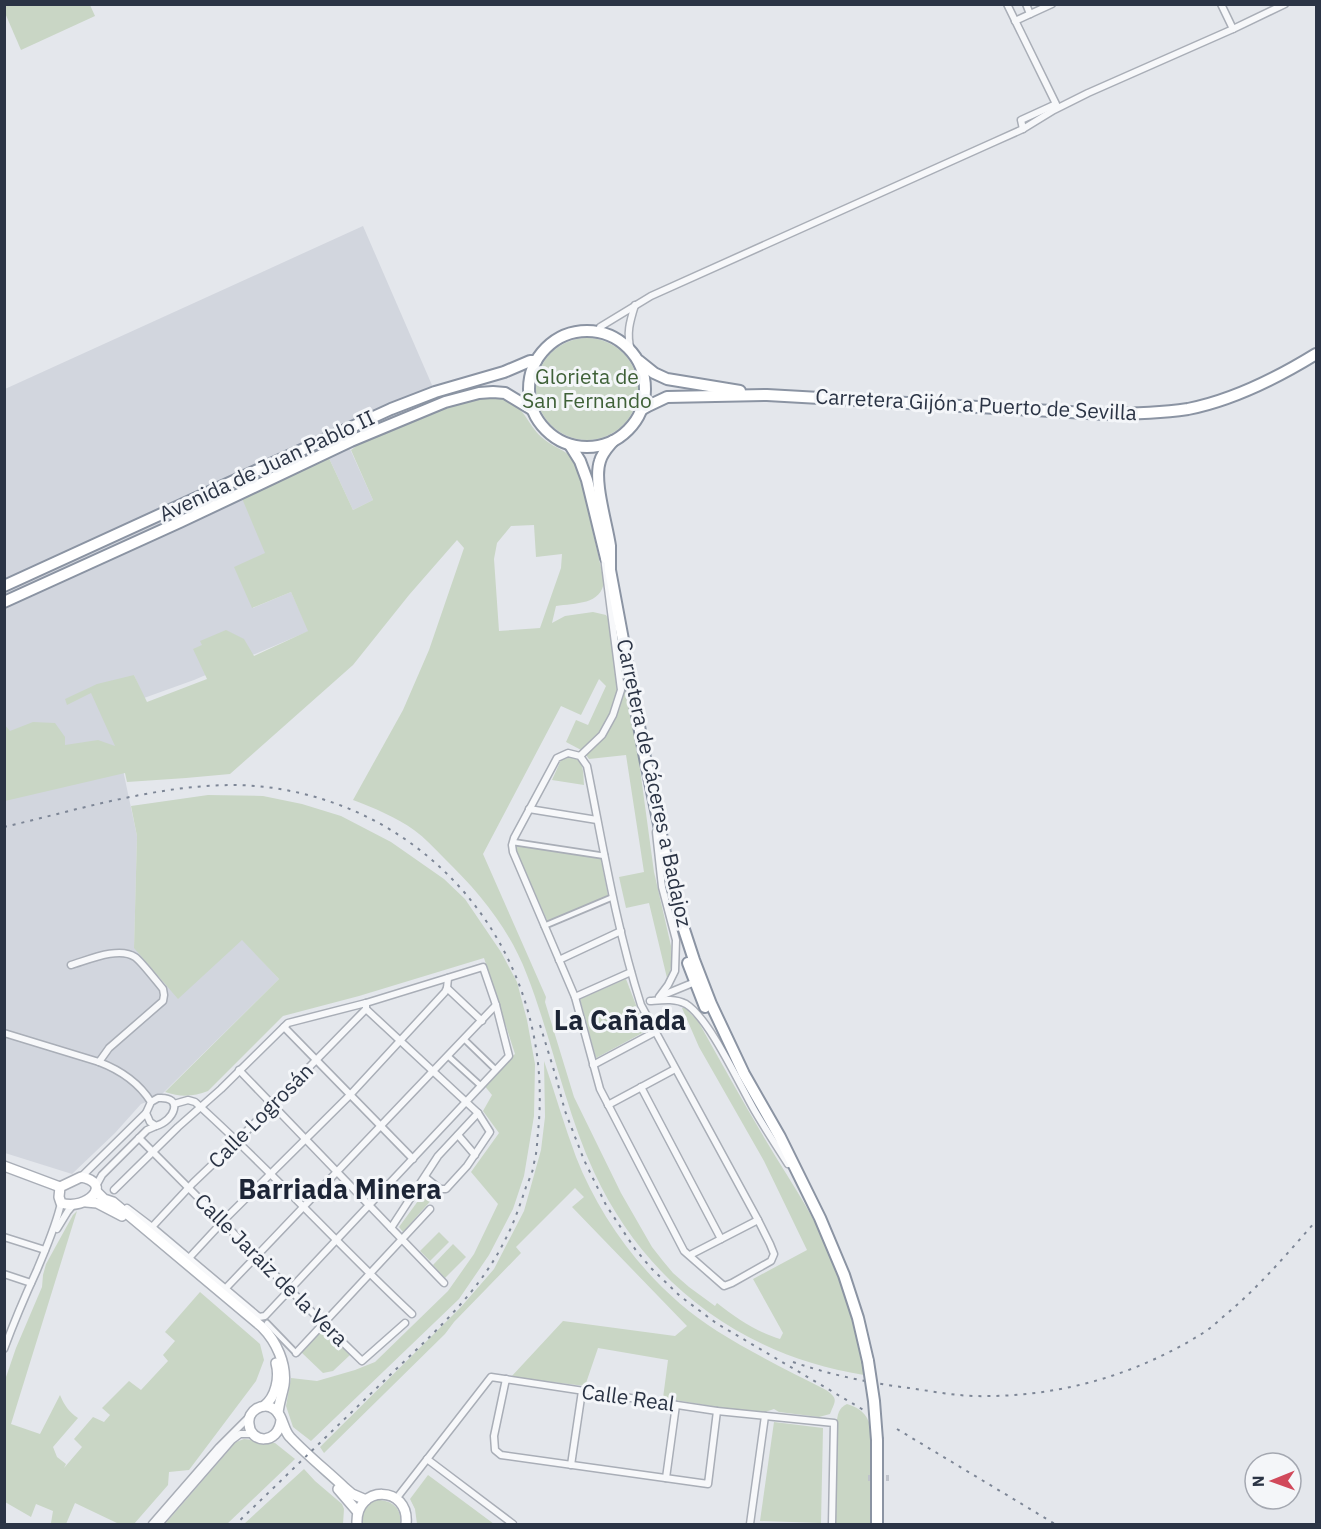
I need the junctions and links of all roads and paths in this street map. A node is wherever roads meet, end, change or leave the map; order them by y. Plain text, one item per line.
1 (1007, 4) edge
2 (1026, 4) edge
3 (1052, 4) edge
4 (1221, 4) edge
5 (1285, 4) edge
6 (1030, 14) junction
7 (1015, 21) junction
8 (1233, 30) junction
9 (1023, 129) junction
10 (635, 305) junction
11 (599, 332) junction
12 (631, 350) junction
13 (1317, 354) edge
14 (536, 361) junction
15 (638, 361) junction
16 (767, 395) junction
17 (533, 410) junction
18 (641, 410) junction
19 (613, 441) junction
20 (570, 445) junction
21 (603, 550) junction
22 (610, 570) junction
23 (4, 586) edge
24 (4, 602) edge
25 (580, 756) junction
26 (645, 758) junction
27 (529, 809) junction
28 (597, 820) junction
29 (656, 831) junction
30 (513, 842) junction
31 (605, 856) junction
32 (613, 897) junction
33 (676, 905) junction
34 (544, 926) junction
35 (621, 931) junction
36 (559, 960) junction
37 (71, 965) dead end
38 (631, 972) junction
39 (448, 978) junction
40 (695, 982) junction
41 (447, 988) junction
42 (574, 997) junction
43 (659, 997) junction
44 (650, 1000) junction
45 (496, 1005) junction
46 (641, 1005) junction
47 (366, 1006) junction
48 (482, 1021) junction
49 (284, 1027) junction
50 (655, 1032) junction
51 (4, 1034) edge
52 (464, 1039) junction
53 (400, 1041) junction
54 (448, 1056) junction
55 (317, 1060) junction
56 (99, 1062) junction
57 (593, 1065) junction
58 (675, 1069) junction
59 (239, 1070) junction
60 (496, 1070) junction
61 (434, 1071) junction
62 (744, 1074) junction
63 (481, 1086) junction
64 (641, 1087) junction
65 (350, 1095) junction
66 (151, 1102) junction
67 (466, 1102) junction
68 (174, 1104) junction
69 (272, 1105) junction
70 (608, 1105) junction
71 (201, 1107) junction
72 (146, 1113) junction
73 (478, 1113) junction
74 (156, 1125) junction
75 (381, 1126) junction
76 (458, 1135) junction
77 (139, 1138) junction
78 (305, 1139) junction
79 (237, 1141) junction
80 (153, 1152) junction
81 (474, 1155) junction
82 (413, 1159) junction
83 (4, 1166) edge
84 (792, 1170) junction
85 (337, 1172) junction
86 (270, 1174) junction
87 (425, 1177) junction
88 (81, 1178) junction
89 (60, 1187) junction
90 (189, 1188) junction
91 (96, 1189) junction
92 (114, 1190) dead end
93 (86, 1202) junction
94 (112, 1202) junction
95 (61, 1203) junction
96 (73, 1205) junction
97 (369, 1206) junction
98 (304, 1207) junction
99 (430, 1209) dead end
100 (820, 1218) junction
101 (758, 1220) junction
102 (223, 1222) junction
103 (152, 1227) junction
104 (391, 1228) junction
105 (51, 1236) junction
106 (4, 1237) edge
107 (401, 1239) junction
108 (721, 1239) junction
109 (336, 1241) junction
110 (45, 1250) junction
111 (690, 1255) junction
112 (257, 1256) junction
113 (189, 1258) junction
114 (369, 1273) junction
115 (4, 1274) edge
116 (31, 1283) junction
117 (444, 1283) dead end
118 (226, 1288) junction
119 (290, 1289) junction
120 (412, 1314) dead end
121 (267, 1323) dead end
122 (323, 1323) junction
123 (405, 1323) dead end
124 (4, 1349) edge
125 (296, 1353) joint
126 (506, 1379) junction
127 (582, 1391) junction
128 (676, 1405) junction
129 (264, 1406) junction
130 (717, 1411) junction
131 (765, 1416) junction
132 (249, 1417) junction
133 (280, 1417) junction
134 (254, 1434) junction
135 (274, 1436) junction
136 (427, 1459) junction
137 (571, 1465) junction
138 (666, 1478) junction
139 (396, 1499) junction
140 (366, 1500) junction
141 (357, 1511) junction
142 (152, 1524) edge
143 (159, 1524) edge
144 (357, 1524) edge
145 (406, 1524) edge
146 (513, 1524) edge
147 (750, 1524) edge
148 (832, 1524) edge
149 (877, 1524) edge

1 - 7 street
2 - 6 street
3 - 6 street
4 - 8 street
5 - 8 street
6 - 7 street
7 - 9 street
8 - 9 street
9 - 10 street
10 - 11 street
10 - 12 street
11 - 12 highway
11 - 14 highway
12 - 15 highway
13 - 16 highway, Carretera Gijón a Puerto de Sevilla
14 - 17 highway
14 - 23 highway, Avenida de Juan Pablo II
15 - 16 highway, Carretera Gijón a Puerto de Sevilla
15 - 18 highway
16 - 18 highway, Carretera Gijón a Puerto de Sevilla
17 - 20 highway
17 - 24 highway, Avenida de Juan Pablo II
18 - 19 highway
19 - 20 highway
19 - 22 highway
20 - 21 highway
21 - 22 highway
21 - 25 street
22 - 26 highway, Carretera de Cáceres a Badajoz
25 - 27 street
25 - 28 street
26 - 29 highway, Carretera de Cáceres a Badajoz
26 - 33 highway, Carretera de Cáceres a Badajoz
27 - 28 street
27 - 30 street
28 - 31 street
29 - 40 highway, Carretera de Cáceres a Badajoz
29 - 43 street
30 - 31 street
30 - 34 street
31 - 32 street
32 - 34 street
32 - 35 street
33 - 40 street
33 - 62 highway, Carretera de Cáceres a Badajoz
34 - 36 street
35 - 36 street
35 - 38 street
36 - 42 street
37 - 56 street
38 - 42 street
38 - 46 street
39 - 41 street
39 - 45 street
39 - 47 street
40 - 43 street
40 - 62 street
40 - 84 highway, Carretera de Cáceres a Badajoz
41 - 48 street
41 - 53 street
42 - 57 street
43 - 44 street
44 - 46 street
44 - 84 street
45 - 48 street
45 - 60 street
46 - 50 street
47 - 49 street
47 - 53 street
47 - 55 street, Calle Logrosán
48 - 52 street
49 - 55 street
49 - 59 street
50 - 57 street
50 - 58 street
51 - 56 street
52 - 54 street
52 - 60 street
53 - 61 street
53 - 65 street
54 - 61 street
54 - 63 street
55 - 65 street
55 - 69 street, Calle Logrosán
56 - 66 street
57 - 70 street
58 - 64 street
58 - 101 street
59 - 69 street
59 - 71 street
60 - 63 street
61 - 67 street
61 - 75 street
62 - 100 highway, Carretera de Cáceres a Badajoz
63 - 67 street
64 - 70 street
64 - 108 street
65 - 75 street
65 - 78 street
66 - 68 street
66 - 72 street
67 - 73 street
67 - 82 street
68 - 71 street
68 - 74 street
69 - 78 street
69 - 79 street, Calle Logrosán
70 - 111 street
71 - 79 street
71 - 80 street
72 - 74 street
72 - 88 street
73 - 76 street
73 - 81 street
74 - 77 street
75 - 82 street
75 - 85 street
76 - 81 street
76 - 87 street
77 - 80 street, Calle Jaraiz de la Vera
77 - 91 street
78 - 85 street
78 - 86 street
79 - 86 street
79 - 90 street, Calle Logrosán
80 - 90 street, Calle Jaraiz de la Vera
80 - 92 street
81 - 87 street
82 - 97 street
83 - 89 main road
84 - 100 highway, Carretera de Cáceres a Badajoz
85 - 97 street
85 - 98 street
86 - 98 street
86 - 102 street
87 - 104 street
88 - 89 main road
88 - 91 main road
89 - 95 main road
90 - 102 street, Calle Jaraiz de la Vera
90 - 103 street, Calle Logrosán
91 - 93 main road
91 - 94 main road
93 - 96 main road
93 - 129 main road
94 - 103 street
94 - 133 main road
95 - 96 main road
95 - 105 street
96 - 105 street
97 - 104 street
97 - 109 street
98 - 109 street
98 - 112 street
99 - 107 street
100 - 149 highway, Carretera de Cáceres a Badajoz, bridge
101 - 108 street
101 - 111 street
102 - 112 street, Calle Jaraiz de la Vera
102 - 113 street
103 - 113 street
104 - 107 street
105 - 110 street
106 - 110 street
107 - 114 street
107 - 117 street
108 - 111 street
109 - 114 street
109 - 119 street
110 - 116 street
112 - 118 street
112 - 119 street, Calle Jaraiz de la Vera
113 - 118 street
114 - 120 street
114 - 122 street
115 - 116 street
116 - 124 street
118 - 119 street
119 - 122 street, Calle Jaraiz de la Vera
121 - 125 street
122 - 123 street, Calle Jaraiz de la Vera
122 - 125 street
126 - 127 street, Calle Real
126 - 136 street, Calle Real
126 - 137 street
127 - 128 street, Calle Real
127 - 137 street
128 - 130 street, Calle Real
128 - 138 street
129 - 132 main road
129 - 133 main road
130 - 131 street, Calle Real
130 - 138 street
131 - 147 street
131 - 148 street, Calle Real
132 - 134 main road
132 - 142 street
133 - 135 main road
133 - 140 main road
134 - 135 main road
134 - 143 street
135 - 141 main road
136 - 139 street
136 - 146 street
137 - 138 street
139 - 140 main road
139 - 145 main road
140 - 141 main road
141 - 144 main road

